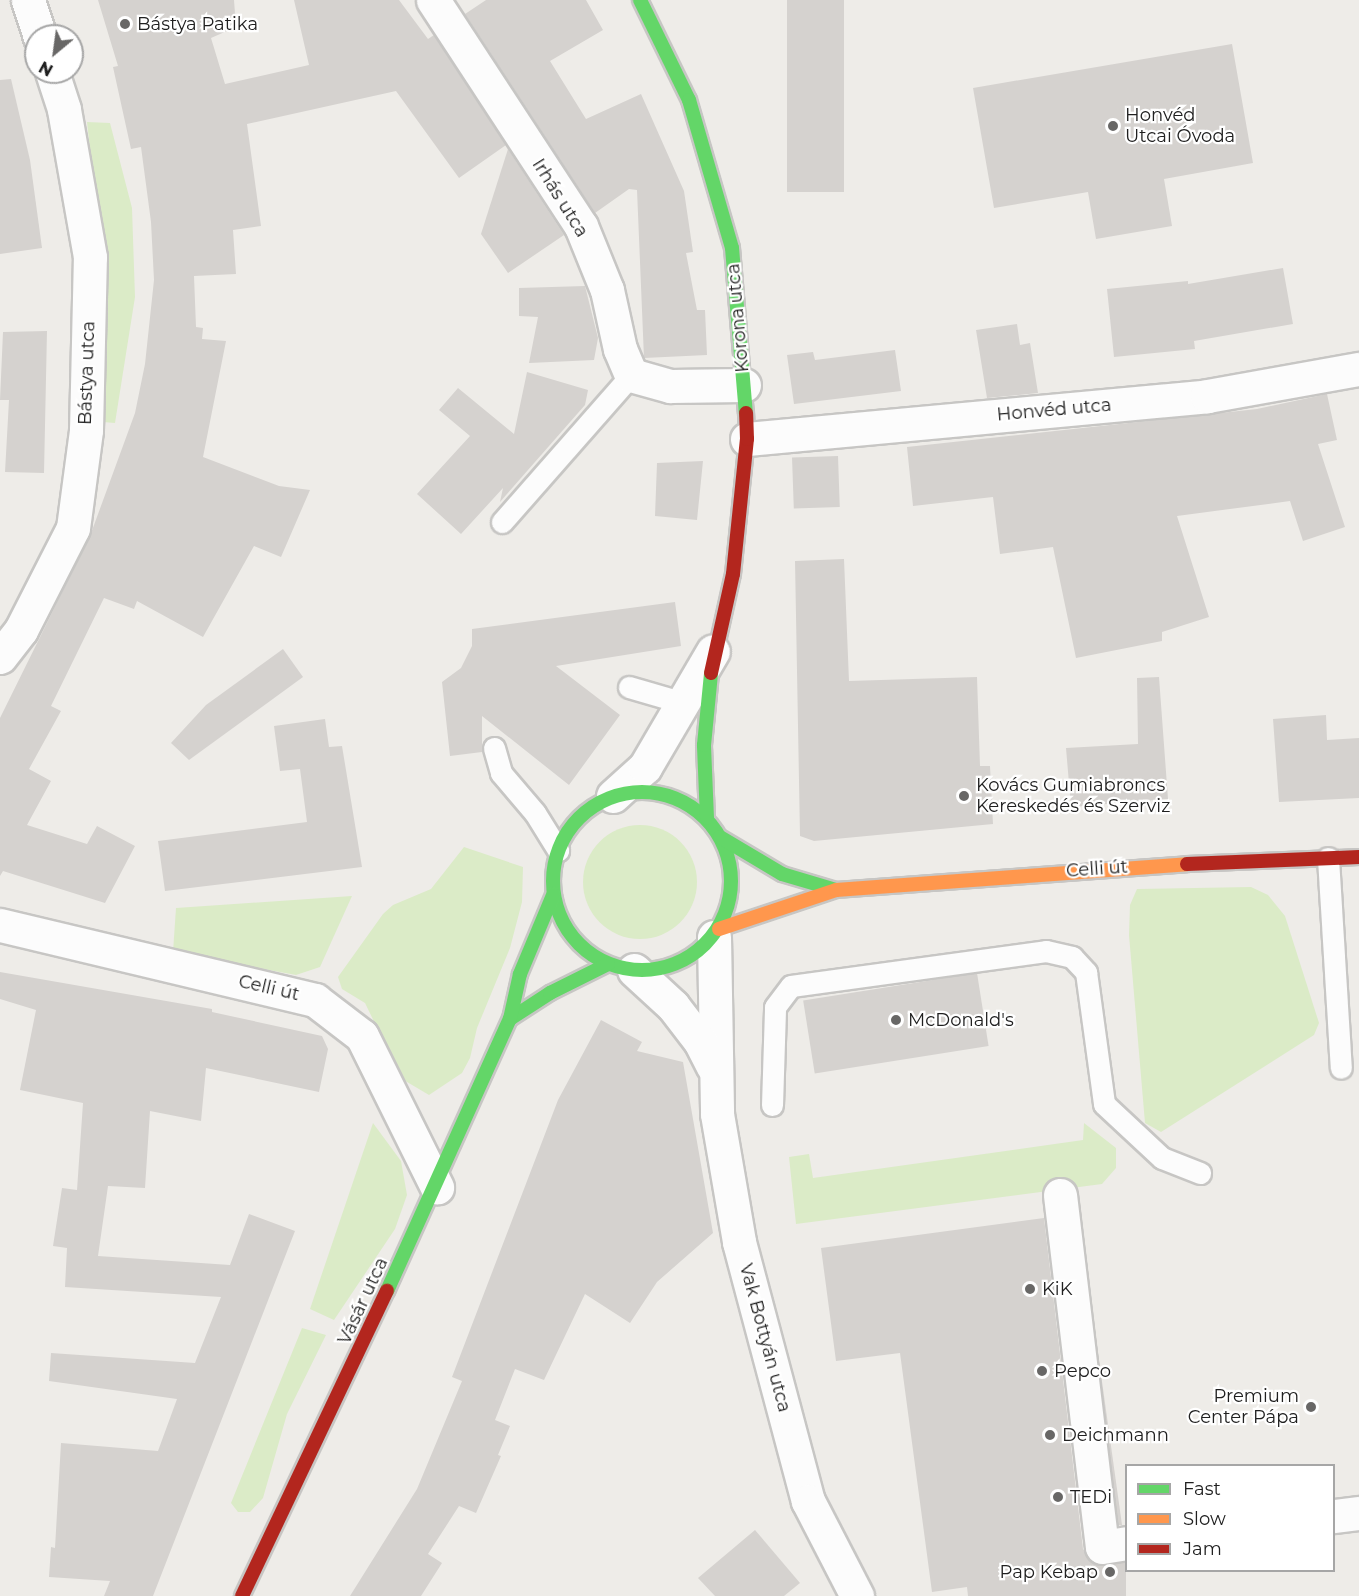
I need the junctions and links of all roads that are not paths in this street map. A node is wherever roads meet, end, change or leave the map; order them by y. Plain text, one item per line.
1 (28, 0) edge
2 (433, 0) edge
3 (640, 0) edge
4 (36, 24) edge
5 (56, 84) edge
6 (1359, 369) edge
7 (631, 375) junction
8 (744, 385) junction
9 (747, 439) junction
10 (502, 522) dead end
11 (713, 651) junction
12 (0, 657) edge
13 (629, 687) dead end
14 (684, 703) junction
15 (494, 748) dead end
16 (613, 796) junction
17 (706, 819) junction
18 (720, 837) junction
19 (558, 850) junction
20 (1359, 857) edge
21 (1328, 858) junction
22 (836, 890) junction
23 (553, 895) junction
24 (0, 925) edge
25 (716, 933) junction
26 (621, 967) junction
27 (510, 1018) junction
28 (714, 1068) junction
29 (1341, 1068) dead end
30 (772, 1105) dead end
31 (1200, 1173) dead end
32 (437, 1187) junction
33 (1060, 1195) dead end
34 (1359, 1513) edge
35 (1335, 1516) edge
36 (1125, 1544) edge
37 (242, 1596) edge
38 (857, 1596) edge

1 - 4 street
2 - 7 street, Irhás utca
3 - 8 street, Korona utca
5 - 12 street, Bástya utca
6 - 9 street, Honvéd utca
7 - 8 street
7 - 10 lane
8 - 9 street, Korona utca
9 - 11 street, Korona utca
11 - 14 street, Korona utca
11 - 17 street, Korona utca
13 - 14 lane
14 - 16 street, Korona utca
15 - 19 lane
16 - 17 street
16 - 19 street
17 - 18 street
18 - 22 street, Celli út
18 - 25 street
19 - 23 street
20 - 21 street, Celli út
21 - 22 street, Celli út
21 - 29 lane
22 - 25 street, Celli út
23 - 26 street
23 - 27 street, Vásár utca
24 - 32 street, Celli út
25 - 26 street
25 - 28 street, Vak Bottyán utca
26 - 27 street
26 - 28 street, Vak Bottyán utca
27 - 32 street, Vásár utca
28 - 38 street, Vak Bottyán utca
30 - 31 lane
32 - 37 street, Vásár utca
33 - 36 street
34 - 35 street

